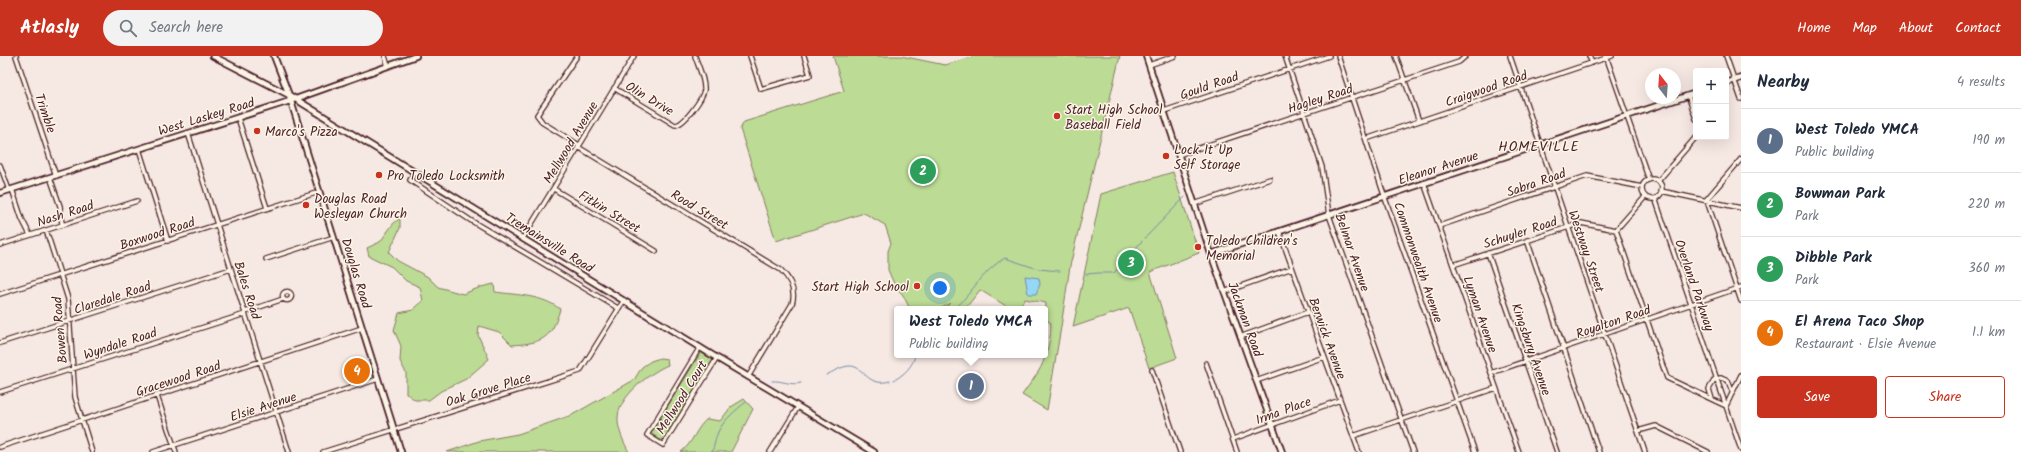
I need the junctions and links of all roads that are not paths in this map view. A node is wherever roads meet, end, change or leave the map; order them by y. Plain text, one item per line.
1 (16, 56) edge
2 (213, 56) edge
3 (274, 56) edge
4 (385, 56) edge
5 (416, 56) edge
6 (577, 56) edge
7 (634, 56) edge
8 (695, 56) edge
9 (750, 56) edge
10 (804, 56) edge
11 (1146, 56) edge
12 (1175, 56) edge
13 (1285, 56) edge
14 (1329, 56) edge
15 (1338, 56) edge
16 (1396, 56) edge
17 (1466, 56) edge
18 (1510, 56) edge
19 (1589, 56) edge
20 (1612, 56) edge
21 (1726, 56) edge
22 (1607, 57) edge
23 (1592, 62) junction
24 (1149, 65) junction
25 (388, 66) junction
26 (1289, 69) junction
27 (1741, 78) edge
28 (1404, 80) junction
29 (1734, 80) junction
30 (1729, 82) edge
31 (1521, 87) junction
32 (614, 88) junction
33 (1693, 94) edge
34 (289, 95) junction
35 (1688, 96) junction
36 (1352, 97) junction
37 (1741, 99) edge
38 (292, 100) junction
39 (1693, 110) edge
40 (1164, 111) junction
41 (1304, 114) junction
42 (1627, 116) junction
43 (238, 118) junction
44 (1418, 121) junction
45 (188, 133) junction
46 (1366, 139) junction
47 (1693, 140) edge
48 (1540, 145) junction
49 (579, 146) junction
50 (139, 149) junction
51 (1178, 155) junction
52 (1741, 159) edge
53 (0, 165) edge
54 (414, 173) junction
55 (56, 176) junction
56 (50, 177) junction
57 (1270, 179) dead end
58 (1649, 180) junction
59 (1658, 182) junction
60 (1424, 183) junction
61 (1554, 186) junction
62 (1642, 187) junction
63 (554, 188) junction
64 (11, 190) junction
65 (1661, 191) junction
66 (319, 192) junction
67 (0, 193) edge
68 (1385, 196) junction
69 (1645, 197) junction
70 (1655, 198) junction
71 (1706, 200) junction
72 (137, 201) dead end
73 (1194, 204) junction
74 (267, 208) junction
75 (1741, 208) edge
76 (1328, 215) junction
77 (62, 224) junction
78 (217, 225) junction
79 (1439, 226) junction
80 (1568, 227) junction
81 (46, 230) junction
82 (1616, 230) junction
83 (1279, 231) junction
84 (30, 235) junction
85 (334, 237) junction
86 (522, 238) junction
87 (1527, 240) junction
88 (168, 241) junction
89 (0, 244) edge
90 (656, 251) dead end
91 (1488, 253) junction
92 (1210, 254) junction
93 (266, 259) dead end
94 (1453, 265) junction
95 (1292, 268) junction
96 (230, 269) junction
97 (61, 274) junction
98 (1739, 288) edge
99 (1224, 292) junction
100 (0, 294) edge
101 (284, 299) dead end
102 (624, 300) junction
103 (1741, 301) edge
104 (1692, 305) junction
105 (616, 307) dead end
106 (1308, 312) junction
107 (245, 313) junction
108 (1647, 320) junction
109 (70, 321) junction
110 (362, 328) junction
111 (1605, 334) junction
112 (1240, 337) junction
113 (0, 343) edge
114 (700, 347) junction
115 (1564, 348) junction
116 (1324, 356) junction
117 (717, 358) junction
118 (1526, 361) junction
119 (260, 362) junction
120 (1206, 363) dead end
121 (72, 369) junction
122 (1152, 370) dead end
123 (1491, 373) junction
124 (1741, 375) edge
125 (748, 376) junction
126 (378, 378) junction
127 (1717, 378) junction
128 (1256, 381) junction
129 (1496, 388) junction
130 (0, 392) edge
131 (1733, 393) junction
132 (157, 396) junction
133 (1340, 400) junction
134 (1712, 400) junction
135 (1457, 401) junction
136 (1726, 406) junction
137 (798, 407) junction
138 (276, 412) junction
139 (82, 420) junction
140 (1401, 420) junction
141 (1272, 425) junction
142 (394, 429) junction
143 (1638, 431) junction
144 (1353, 436) junction
145 (1233, 439) junction
146 (174, 445) junction
147 (0, 447) edge
148 (1741, 451) edge
149 (92, 452) edge
150 (153, 452) edge
151 (176, 452) edge
152 (289, 452) edge
153 (322, 452) edge
154 (401, 452) edge
155 (770, 452) edge
156 (874, 452) edge
157 (1180, 452) edge
158 (1237, 452) edge
159 (1282, 452) edge
160 (1359, 452) edge
161 (1413, 452) edge
162 (1475, 452) edge
163 (1519, 452) edge
164 (1557, 452) edge
165 (1599, 452) edge
166 (1645, 452) edge
167 (1708, 452) edge
168 (1738, 452) edge

1 - 55 street, Trimble
2 - 34 street, Tremainsville Road
3 - 34 street
4 - 25 street
5 - 25 street, West Laskey Road
6 - 49 street, Rood Street
7 - 32 street, Mellwood Avenue
8 - 32 street, Olin Drive
9 - 10 street
11 - 24 street, Jackman Road
12 - 24 street
13 - 26 street, Belmar Avenue
14 - 26 street, Gould Road
15 - 36 street, Commonwealth Avenue
16 - 28 street
17 - 28 street, Hagley Road
18 - 31 street, Westway Street
19 - 23 street
20 - 22 street, Craigwood Road
21 - 29 street
22 - 23 street, Craigwood Road
22 - 42 street
23 - 31 street, Craigwood Road
24 - 40 street, Jackman Road
25 - 38 street, West Laskey Road
26 - 40 street, Gould Road
26 - 41 street, Belmar Avenue
27 - 29 street
28 - 36 street, Hagley Road
28 - 44 street
29 - 30 street
29 - 37 street
31 - 44 street, Craigwood Road
31 - 48 street, Westway Street
32 - 49 street, Mellwood Avenue
33 - 35 street, Eleanor Avenue
34 - 38 street, Tremainsville Road
35 - 39 street
35 - 42 street, Eleanor Avenue
36 - 41 street, Hagley Road
36 - 46 street, Commonwealth Avenue
38 - 43 street, West Laskey Road
38 - 54 street, Tremainsville Road
38 - 66 street, Douglas Road
40 - 51 street, Jackman Road
41 - 51 street, Hagley Road
41 - 76 street, Belmar Avenue
42 - 48 street, Eleanor Avenue
42 - 58 street
43 - 45 street, West Laskey Road
43 - 74 street
44 - 46 street, Craigwood Road
45 - 50 street, West Laskey Road
45 - 78 street, Bales Road
46 - 68 street, Commonwealth Avenue
47 - 59 street
48 - 60 street, Eleanor Avenue
48 - 61 street, Westway Street
49 - 63 street, Mellwood Avenue
49 - 125 street, Rood Street
50 - 55 street, West Laskey Road
50 - 88 street
51 - 73 street, Jackman Road
52 - 71 street
53 - 64 street
54 - 86 street, Tremainsville Road
54 - 105 street
55 - 56 street, West Laskey Road
56 - 64 street, West Laskey Road
56 - 77 street
57 - 73 street
58 - 59 street
58 - 62 street
59 - 65 street
60 - 68 street, Eleanor Avenue
60 - 79 street, Lyman Avenue
61 - 62 street, Sabra Road
61 - 79 street, Sabra Road
61 - 80 street, Westway Street
62 - 69 street
63 - 86 street, Mellwood Avenue
63 - 90 street, Fitkin Street
64 - 67 street, West Laskey Road
64 - 84 street
65 - 70 street
65 - 71 street
66 - 74 street, Boxwood Road
66 - 85 street, Douglas Road
68 - 76 street, Eleanor Avenue
68 - 135 street, Commonwealth Avenue
69 - 70 street
69 - 82 street
70 - 104 street, Overland Parkway
71 - 75 street
71 - 98 street
72 - 77 street, Nash Road
73 - 92 street, Jackman Road
74 - 78 street, Boxwood Road
76 - 83 street, Eleanor Avenue
76 - 140 street, Belmar Avenue
77 - 81 street, Nash Road
78 - 88 street, Boxwood Road
78 - 96 street, Bales Road
79 - 94 street, Lyman Avenue
80 - 82 street, Schuyler Road
80 - 87 street, Schuyler Road
80 - 111 street, Westway Street
81 - 84 street, Nash Road
81 - 97 street, Bowen Road
82 - 108 street
83 - 92 street, Eleanor Avenue
83 - 95 street, Berwick Avenue
84 - 89 street, Nash Road
85 - 93 street
85 - 110 street, Douglas Road
86 - 102 street, Tremainsville Road
87 - 91 street, Schuyler Road
87 - 115 street
88 - 97 street, Boxwood Road
91 - 94 street, Schuyler Road
91 - 118 street, Kingsbury Avenue
92 - 99 street, Jackman Road
94 - 123 street, Lyman Avenue
95 - 99 street
95 - 106 street, Berwick Avenue
96 - 107 street, Bales Road
96 - 109 street, Claredale Road
97 - 100 street, Boxwood Road
97 - 109 street, Bowen Road
98 - 103 street
98 - 104 street, Royalton Road
99 - 112 street, Jackman Road
101 - 107 street, Wyndale Road
102 - 114 street, Tremainsville Road
102 - 142 street, Oak Grove Place
104 - 108 street, Royalton Road
104 - 127 street, Overland Parkway
106 - 112 street
106 - 116 street, Berwick Avenue
107 - 119 street, Bales Road
107 - 121 street, Wyndale Road
108 - 111 street, Royalton Road
108 - 134 street
109 - 113 street, Claredale Road
109 - 121 street, Bowen Road
110 - 119 street, Gracewood Road
110 - 126 street, Douglas Road
111 - 115 street, Royalton Road
111 - 143 street, Westway Street
112 - 128 street, Jackman Road
114 - 117 street, Tremainsville Road
114 - 117 street, Mellwood Court
115 - 118 street, Royalton Road
115 - 165 street
116 - 128 street
116 - 133 street, Berwick Avenue
117 - 125 street, Tremainsville Road
118 - 123 street, Royalton Road
118 - 164 street, Kingsbury Avenue
119 - 132 street, Gracewood Road
119 - 138 street, Bales Road
120 - 145 street
121 - 130 street, Wyndale Road
121 - 139 street, Bowen Road
122 - 157 street
123 - 129 street, Lyman Avenue
124 - 131 street
125 - 137 street, Tremainsville Road
126 - 138 street, Elsie Avenue
126 - 142 street, Douglas Road
127 - 131 street
127 - 134 street
127 - 136 street, Overland Parkway
128 - 141 street, Jackman Road
129 - 135 street
129 - 163 street, Lyman Avenue
131 - 136 street
132 - 139 street, Gracewood Road
132 - 146 street
133 - 141 street, Irma Place
133 - 144 street, Berwick Avenue
134 - 136 street
135 - 140 street
135 - 162 street, Commonwealth Avenue
136 - 148 street, Overland Parkway
137 - 155 street
137 - 156 street, Tremainsville Road
138 - 146 street, Elsie Avenue
138 - 152 street, Bales Road
139 - 147 street, Gracewood Road
139 - 149 street, Bowen Road
140 - 144 street
140 - 161 street, Belmar Avenue
141 - 145 street, Irma Place
141 - 159 street, Jackman Road
142 - 153 street, Oak Grove Place
142 - 154 street, Douglas Road
143 - 166 street, Westway Street
143 - 167 street
144 - 160 street, Berwick Avenue
145 - 158 street
146 - 150 street, Elsie Avenue
146 - 151 street
148 - 168 street

